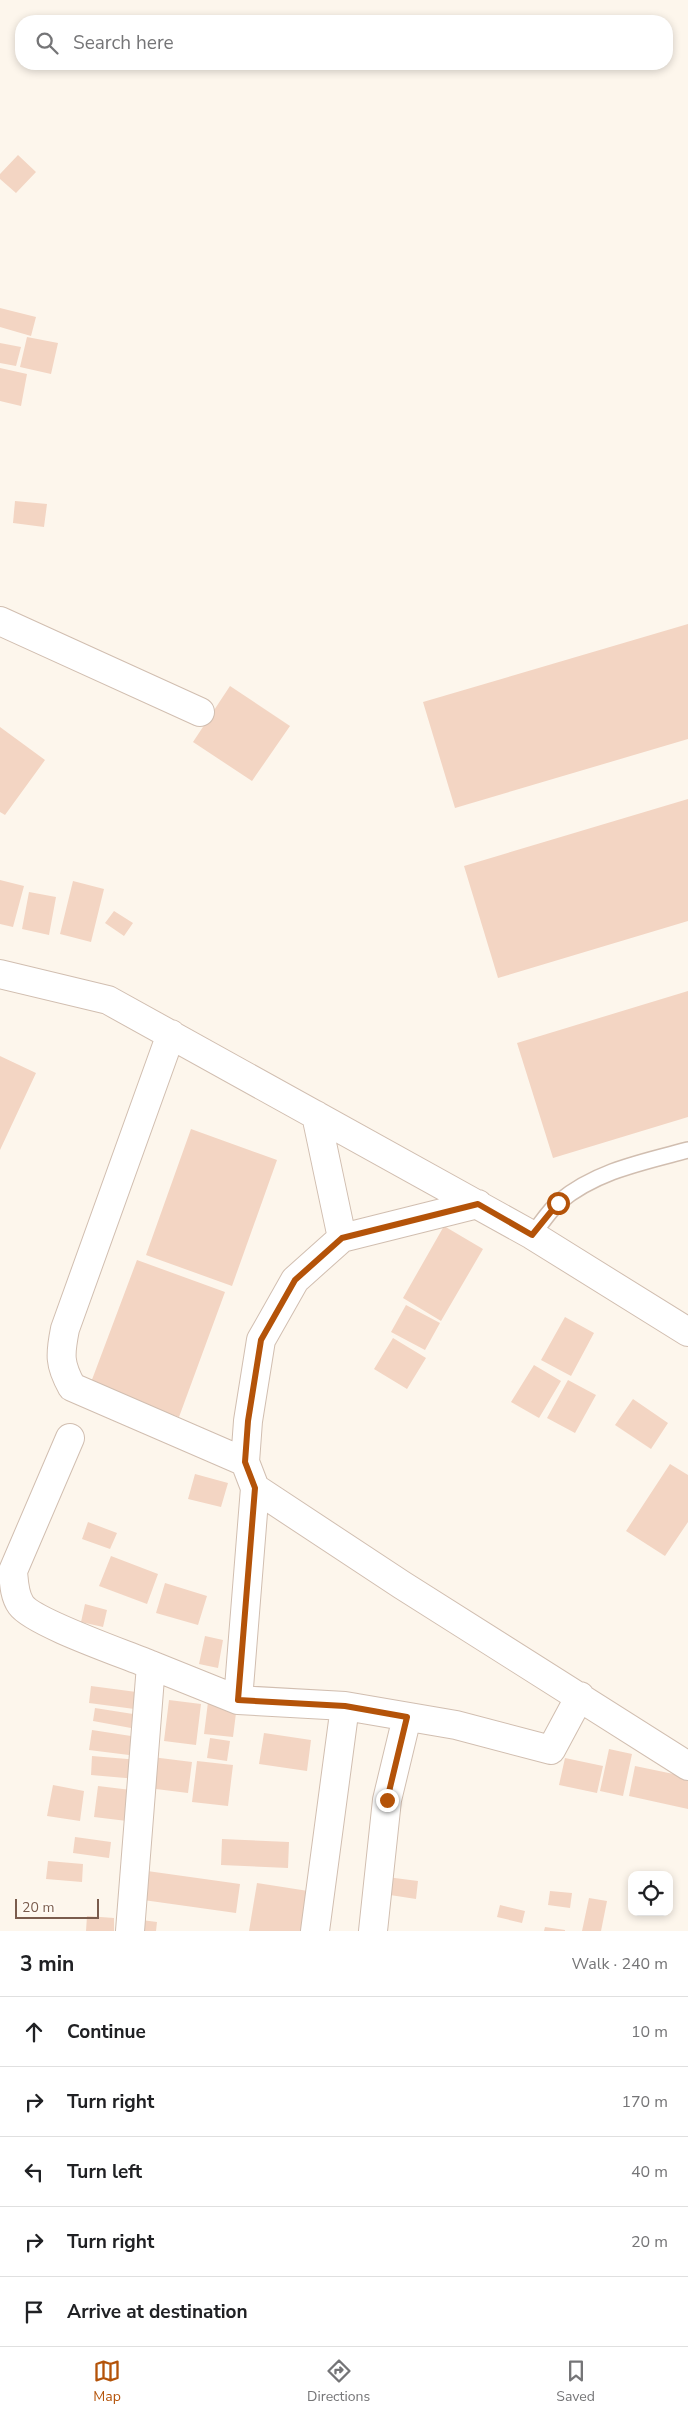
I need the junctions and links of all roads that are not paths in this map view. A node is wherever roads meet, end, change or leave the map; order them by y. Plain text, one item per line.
1 (0, 622) edge
2 (200, 712) dead end
3 (0, 974) edge
4 (171, 1034) junction
5 (316, 1115) junction
6 (688, 1150) edge
7 (478, 1204) junction
8 (532, 1235) junction
9 (342, 1238) junction
10 (688, 1332) edge
11 (70, 1438) dead end
12 (245, 1462) junction
13 (255, 1488) junction
14 (151, 1665) junction
15 (580, 1696) junction
16 (238, 1700) junction
17 (345, 1706) junction
18 (407, 1717) junction
19 (688, 1766) edge
20 (130, 1931) edge
21 (315, 1931) edge
22 (373, 1931) edge

1 - 2 street
3 - 4 street
4 - 5 street
4 - 12 street
5 - 7 street
5 - 9 street
6 - 8 lane
7 - 8 street
7 - 9 street
8 - 10 street
9 - 12 street
11 - 14 street
12 - 13 street
13 - 15 street
13 - 16 street
14 - 16 street
14 - 20 street
15 - 18 street
15 - 19 street
16 - 17 street
17 - 18 street
17 - 21 street
18 - 22 street

